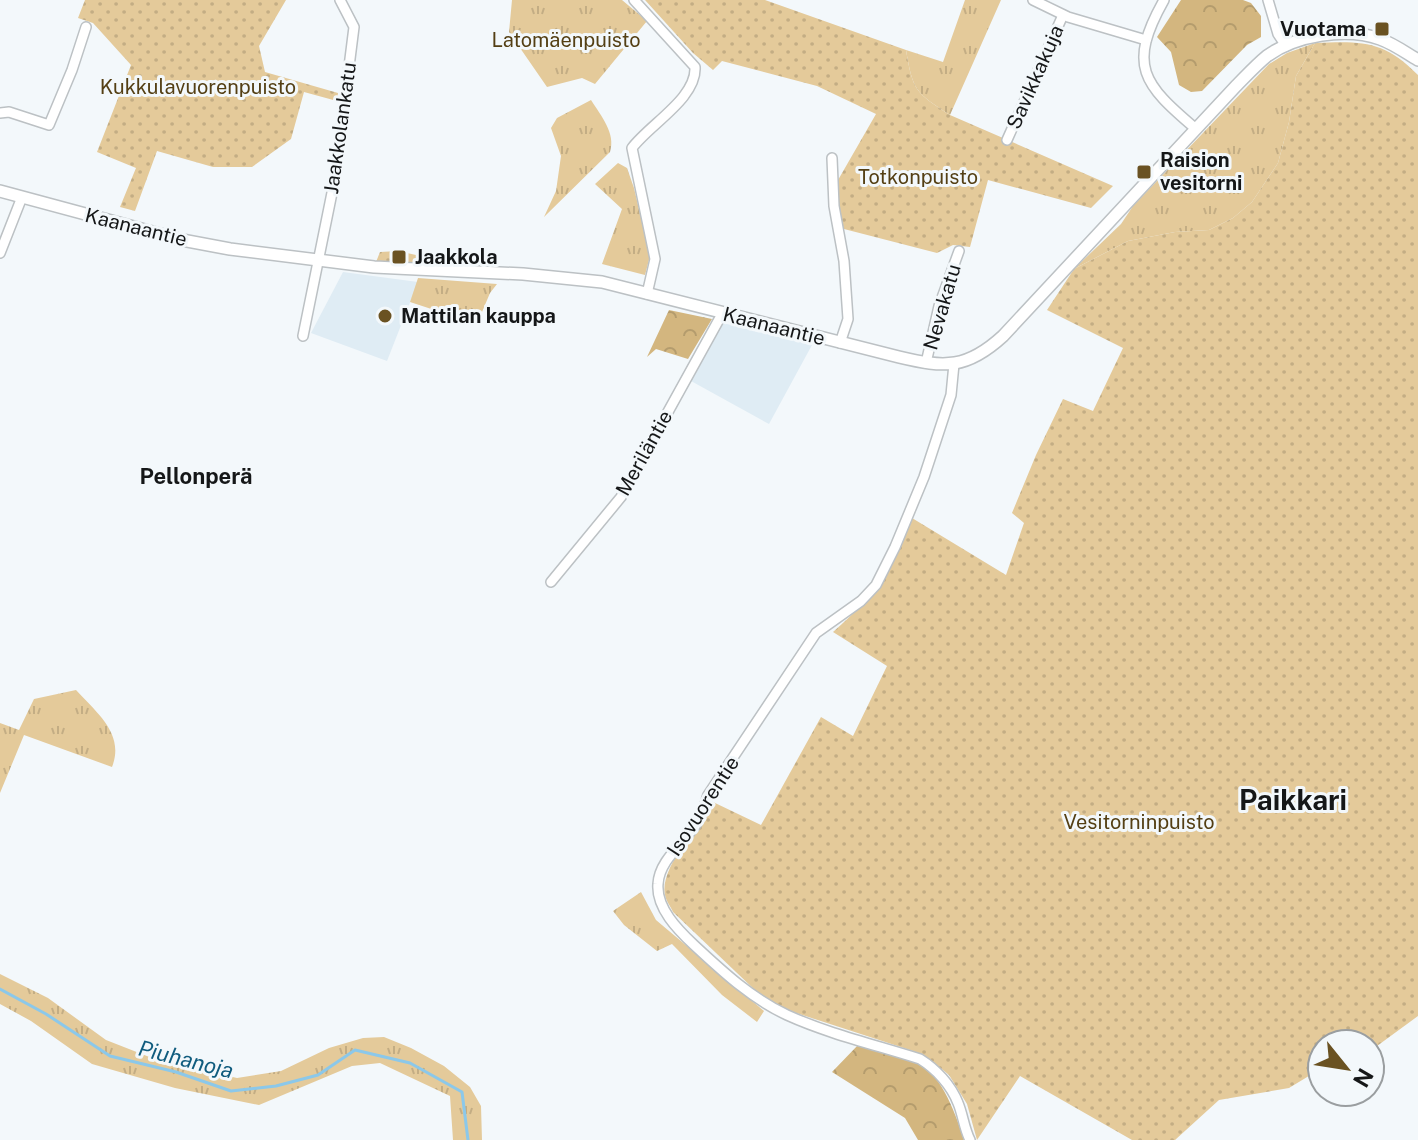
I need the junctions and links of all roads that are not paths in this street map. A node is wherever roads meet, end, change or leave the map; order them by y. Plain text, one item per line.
1 (340, 0) edge
2 (634, 0) edge
3 (1033, 0) edge
4 (1164, 0) edge
5 (1268, 0) edge
6 (1063, 15) junction
7 (86, 27) dead end
8 (1146, 40) junction
9 (1286, 46) junction
10 (1418, 60) edge
11 (0, 113) edge
12 (1196, 129) junction
13 (1007, 140) dead end
14 (832, 158) dead end
15 (0, 191) edge
16 (22, 197) junction
17 (959, 251) dead end
18 (0, 253) edge
19 (320, 260) junction
20 (647, 294) junction
21 (722, 314) junction
22 (303, 336) dead end
23 (840, 343) junction
24 (926, 363) junction
25 (954, 364) junction
26 (551, 582) dead end
27 (970, 1140) edge

1 - 19 street, Jaakkolankatu
2 - 20 street
3 - 6 street
4 - 8 street
5 - 9 street
6 - 8 street
6 - 13 street, Savikkakuja
7 - 11 street
8 - 12 street
9 - 10 street, Kaanaantie
9 - 12 street, Kaanaantie
12 - 25 street, Kaanaantie
14 - 23 street
15 - 16 street, Kaanaantie
16 - 18 street
16 - 19 street, Kaanaantie
17 - 24 street, Nevakatu
19 - 20 street, Kaanaantie
19 - 22 street, Jaakkolankatu
20 - 21 street, Kaanaantie
21 - 23 street, Kaanaantie
21 - 26 street, Meriläntie
23 - 24 street, Kaanaantie
24 - 25 street, Kaanaantie
25 - 27 street, Isovuorentie

